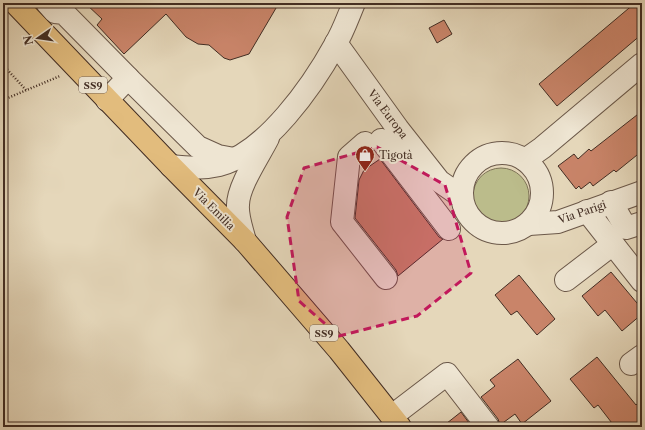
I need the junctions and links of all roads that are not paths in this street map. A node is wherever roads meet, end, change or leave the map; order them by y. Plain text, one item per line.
1 (15, 3) edge
2 (47, 3) edge
3 (354, 3) edge
4 (94, 44) junction
5 (336, 44) junction
6 (642, 64) edge
7 (68, 70) junction
8 (128, 78) junction
9 (107, 100) junction
10 (272, 132) junction
11 (234, 159) junction
12 (525, 160) junction
13 (171, 166) junction
14 (435, 176) junction
15 (418, 188) junction
16 (642, 192) edge
17 (462, 197) junction
18 (611, 202) junction
19 (587, 210) junction
20 (642, 223) edge
21 (529, 224) junction
22 (448, 229) dead end
23 (245, 241) junction
24 (613, 244) junction
25 (386, 278) dead end
26 (566, 280) dead end
27 (642, 281) edge
28 (396, 422) edge
29 (488, 427) edge

1 - 7 main road, Via Emilia / SS9
2 - 4 street
3 - 5 street
4 - 7 street
4 - 8 street
5 - 10 street
5 - 14 street, Via Europa
6 - 12 street
7 - 9 main road, Via Emilia / SS9
8 - 9 street
8 - 11 street
9 - 13 main road, Via Emilia / SS9
10 - 11 street
10 - 23 street
11 - 13 street
12 - 17 street
12 - 21 street
13 - 23 main road, Via Emilia / SS9
14 - 15 street
14 - 17 street, Via Europa
15 - 22 street
15 - 25 street
16 - 18 street, Via Parigi
17 - 21 street
18 - 19 street, Via Parigi
18 - 20 street, Via Parigi
19 - 21 street, Via Parigi
19 - 24 street
23 - 28 main road, Via Emilia / SS9
24 - 26 street
24 - 27 street
28 - 29 street

